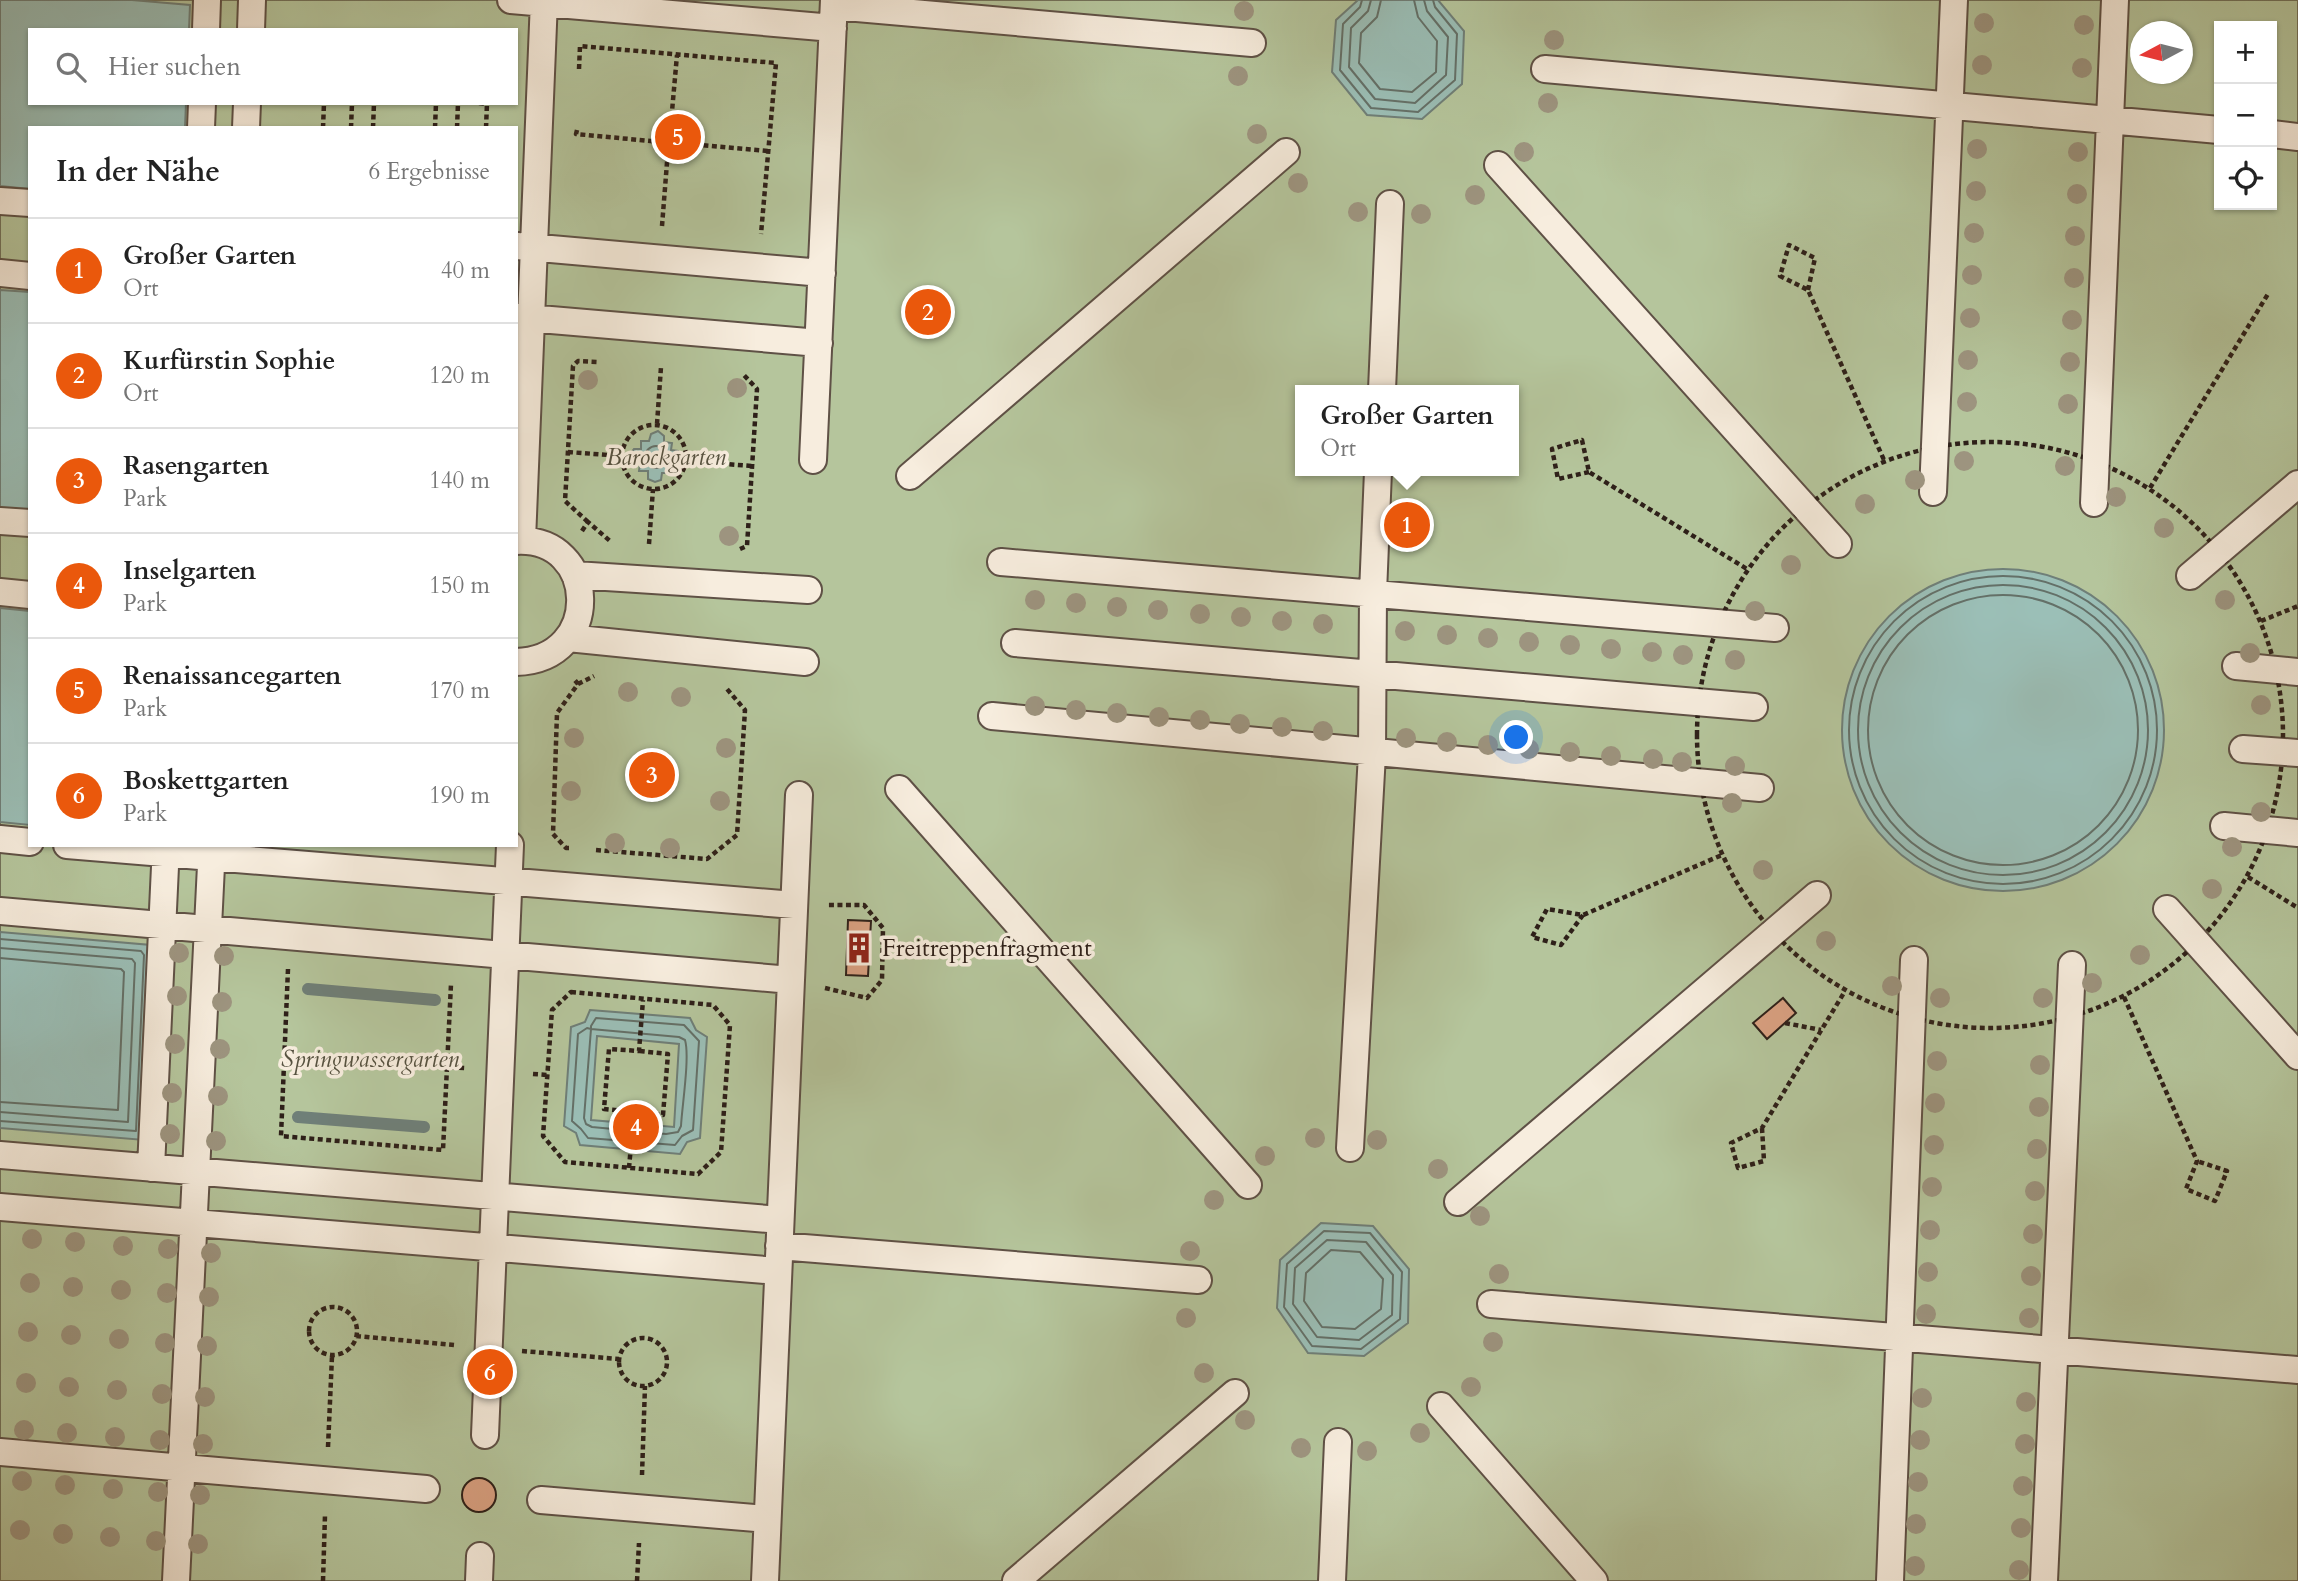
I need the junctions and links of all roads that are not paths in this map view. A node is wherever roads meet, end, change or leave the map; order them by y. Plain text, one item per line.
1 (207, 0) edge
2 (252, 0) edge
3 (511, 0) edge
4 (1954, 0) edge
5 (2115, 0) edge
6 (544, 1) edge
7 (834, 11) edge
8 (206, 28) edge
9 (251, 28) edge
10 (1252, 43) dead end
11 (1545, 69) dead end
12 (202, 105) edge
13 (247, 105) edge
14 (1950, 106) junction
15 (2110, 120) junction
16 (201, 126) edge
17 (246, 126) edge
18 (2214, 130) edge
19 (2277, 135) edge
20 (2298, 137) edge
21 (1286, 152) dead end
22 (1498, 165) dead end
23 (0, 201) edge
24 (28, 203) edge
25 (1390, 204) dead end
26 (525, 246) edge
27 (0, 273) edge
28 (822, 273) junction
29 (28, 276) edge
30 (524, 318) edge
31 (818, 343) junction
32 (1382, 385) edge
33 (813, 460) dead end
34 (910, 475) dead end
35 (1378, 476) edge
36 (2298, 484) edge
37 (1933, 492) dead end
38 (2094, 503) dead end
39 (0, 521) edge
40 (28, 523) edge
41 (519, 540) edge
42 (1838, 544) dead end
43 (1001, 562) dead end
44 (569, 567) junction
45 (2190, 576) dead end
46 (808, 590) dead end
47 (0, 592) edge
48 (1373, 593) junction
49 (28, 595) edge
50 (1775, 628) dead end
51 (1015, 643) dead end
52 (562, 645) junction
53 (518, 662) edge
54 (805, 662) dead end
55 (2236, 666) dead end
56 (2287, 671) edge
57 (1373, 674) junction
58 (1754, 707) dead end
59 (992, 716) dead end
60 (2243, 749) dead end
61 (2291, 752) edge
62 (1372, 754) junction
63 (1760, 788) dead end
64 (899, 789) dead end
65 (799, 795) dead end
66 (2224, 826) dead end
67 (2298, 833) edge
68 (0, 839) edge
69 (28, 842) edge
70 (107, 847) edge
71 (510, 847) edge
72 (166, 850) edge
73 (212, 852) edge
74 (508, 881) junction
75 (1817, 895) dead end
76 (794, 905) junction
77 (2166, 909) dead end
78 (0, 911) edge
79 (162, 926) junction
80 (208, 931) junction
81 (505, 954) junction
82 (1914, 960) dead end
83 (2072, 965) dead end
84 (790, 980) junction
85 (2298, 1056) edge
86 (1350, 1148) dead end
87 (0, 1155) edge
88 (151, 1168) junction
89 (196, 1171) junction
90 (1248, 1185) dead end
91 (495, 1196) junction
92 (1458, 1202) dead end
93 (0, 1207) edge
94 (780, 1220) junction
95 (193, 1224) junction
96 (493, 1247) junction
97 (779, 1259) junction
98 (1198, 1280) dead end
99 (1491, 1304) dead end
100 (1898, 1338) junction
101 (2056, 1350) junction
102 (2298, 1370) edge
103 (1235, 1394) dead end
104 (1441, 1406) dead end
105 (485, 1435) dead end
106 (1338, 1442) dead end
107 (0, 1452) edge
108 (181, 1468) junction
109 (426, 1489) dead end
110 (541, 1500) dead end
111 (767, 1519) junction
112 (176, 1581) edge
113 (765, 1581) edge
114 (1016, 1581) edge
115 (1332, 1581) edge
116 (1594, 1581) edge
117 (1890, 1581) edge
118 (2043, 1581) edge

1 - 8 street
2 - 9 street
3 - 6 street
4 - 14 street
5 - 15 street
6 - 7 street
6 - 26 street
7 - 10 street
7 - 28 street
11 - 14 street
12 - 16 street
13 - 17 street
14 - 15 street
14 - 37 street
15 - 18 street
15 - 38 street
19 - 20 street
21 - 34 street
22 - 42 street
23 - 24 street
25 - 32 street
26 - 28 street
26 - 30 street
27 - 29 street
28 - 31 street
30 - 31 street
30 - 41 street
31 - 33 street
35 - 48 street
36 - 45 street
39 - 40 street
41 - 44 street
43 - 48 street
44 - 46 street
44 - 52 street
47 - 49 street
48 - 50 street
48 - 57 street
51 - 57 street
52 - 53 street
52 - 54 street
55 - 56 street
57 - 58 street
57 - 62 street
59 - 62 street
60 - 61 street
62 - 63 street
62 - 86 street
64 - 90 street
65 - 76 street
66 - 67 street
68 - 69 street
70 - 72 street
71 - 74 street
72 - 73 street
72 - 79 street
73 - 74 street
73 - 80 street
74 - 76 street
74 - 81 street
75 - 92 street
76 - 84 street
77 - 85 street
78 - 79 street
79 - 80 street
79 - 88 street
80 - 81 street
80 - 89 street
81 - 84 street
81 - 91 street
82 - 100 street
83 - 101 street
84 - 94 street
87 - 88 street
88 - 89 street
89 - 91 street
89 - 95 street
91 - 94 street
91 - 96 street
93 - 95 street
94 - 97 street
95 - 96 street
95 - 108 street
96 - 97 street
96 - 105 street
97 - 98 street
97 - 111 street
99 - 100 street
100 - 101 street
100 - 117 street
101 - 102 street
101 - 118 street
103 - 114 street
104 - 116 street
106 - 115 street
107 - 108 street
108 - 109 street
108 - 112 street
110 - 111 street
111 - 113 street

